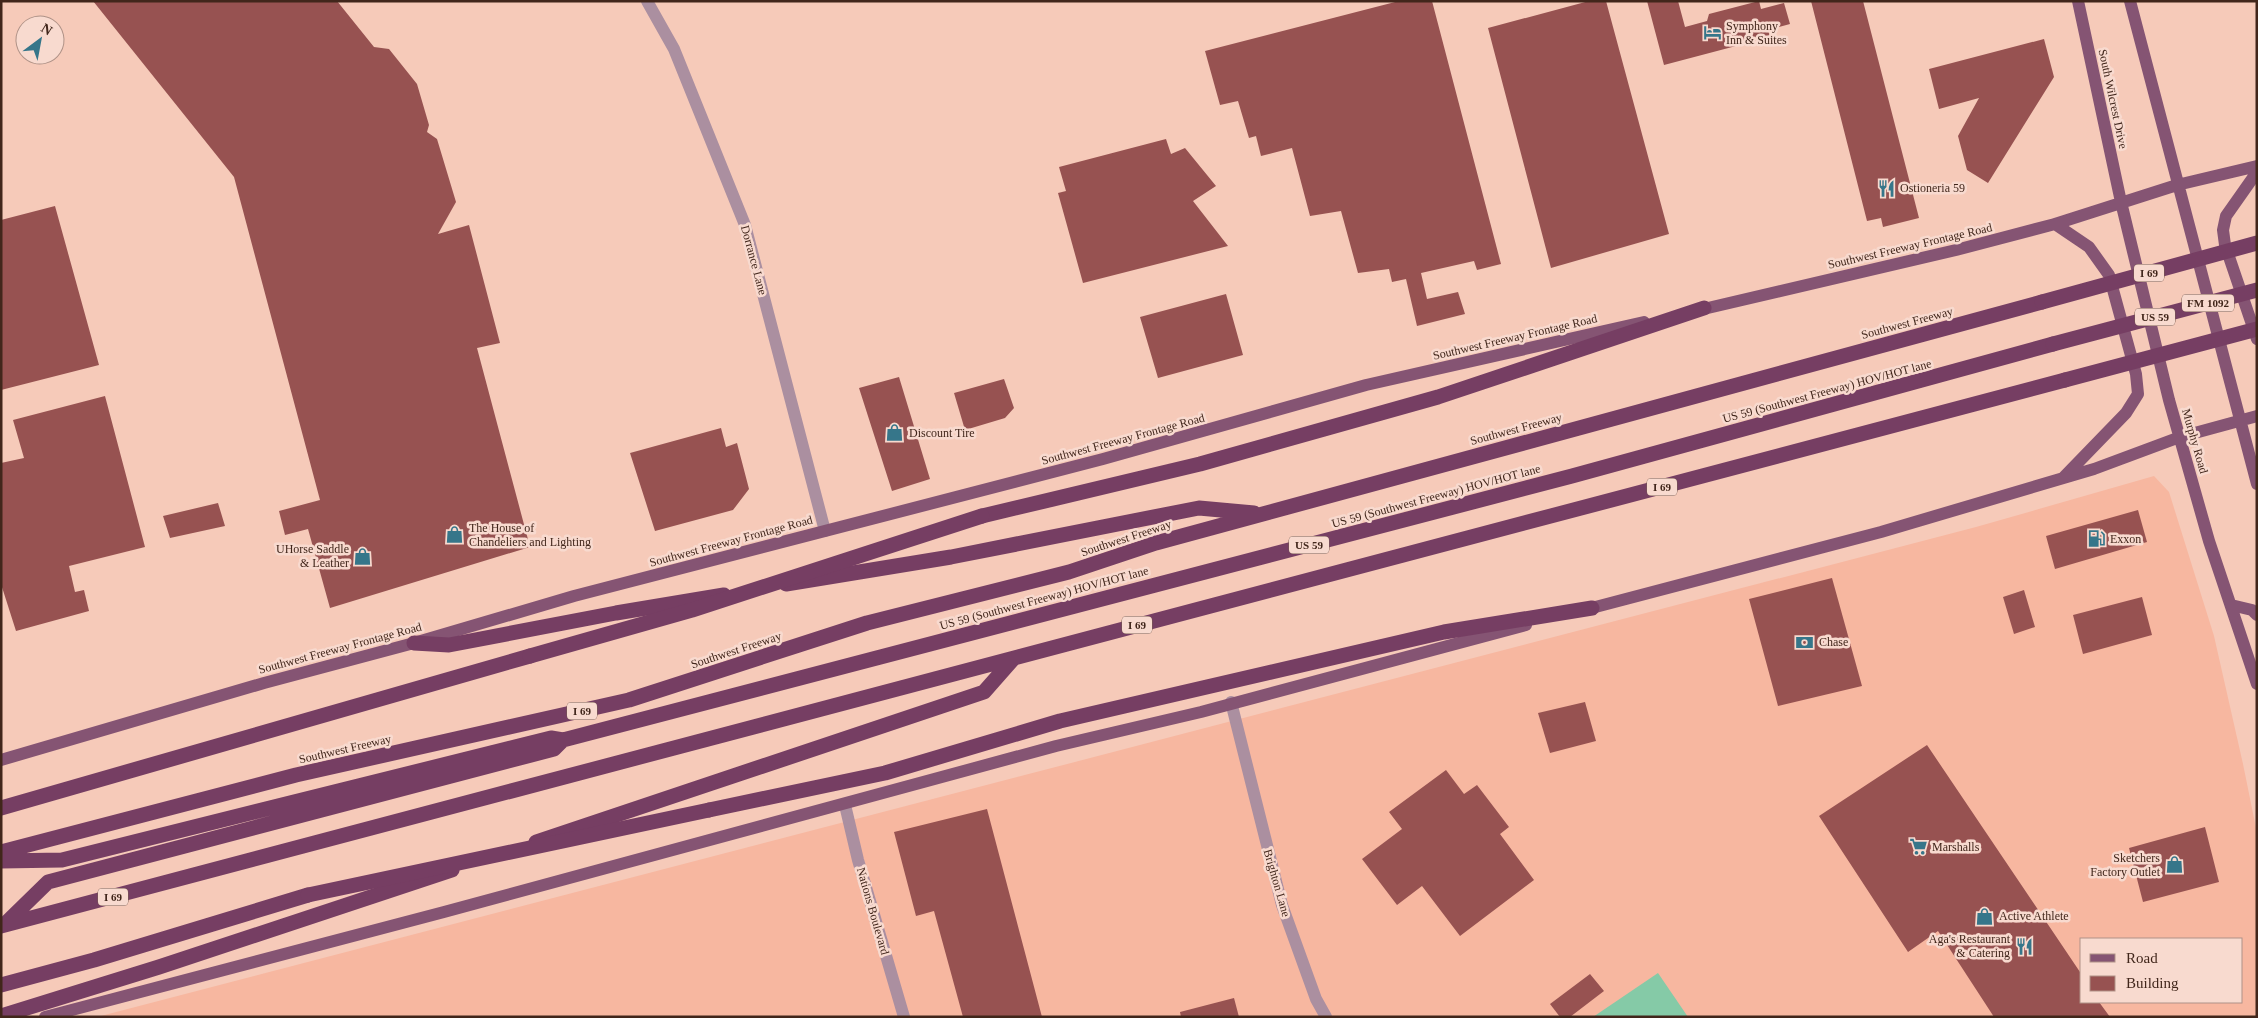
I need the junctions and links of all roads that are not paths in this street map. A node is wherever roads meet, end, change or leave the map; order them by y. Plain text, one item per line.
1 (647, 1) edge
2 (2078, 1) edge
3 (2130, 1) edge
4 (2257, 166) edge
5 (2257, 172) edge
6 (2177, 185) junction
7 (2121, 202) junction
8 (2055, 224) junction
9 (2257, 243) edge
10 (2257, 290) edge
11 (1704, 308) junction
12 (2257, 329) edge
13 (2257, 339) edge
14 (2257, 416) edge
15 (2240, 421) junction
16 (2180, 438) junction
17 (2064, 477) junction
18 (2257, 484) edge
19 (1265, 514) junction
20 (825, 531) junction
21 (2231, 605) junction
22 (1592, 608) junction
23 (2257, 614) edge
24 (414, 643) junction
25 (1014, 658) junction
26 (2257, 684) edge
27 (1231, 702) junction
28 (563, 740) junction
29 (1, 760) edge
30 (845, 805) junction
31 (1, 808) edge
32 (1, 852) edge
33 (1, 861) edge
34 (3, 926) edge
35 (1, 985) edge
36 (1, 1016) edge
37 (45, 1017) edge
38 (904, 1017) edge
39 (1326, 1017) edge

1 - 20 street, Dorrance Lane
2 - 7 main road, South Wilcrest Drive
3 - 6 main road
4 - 6 main road, Southwest Freeway Frontage Road
5 - 13 main road
6 - 7 main road, Southwest Freeway Frontage Road
6 - 15 main road, FM 1092
7 - 8 main road, Southwest Freeway Frontage Road
7 - 16 main road, Murphy Road
8 - 11 main road, Southwest Freeway Frontage Road
8 - 17 main road
9 - 19 highway, Southwest Freeway / I 69, bridge
10 - 28 highway, US 59 (Southwest Freeway) HOV/HOT lane / US 59, bridge
11 - 20 main road, Southwest Freeway Frontage Road
11 - 31 highway, bridge
12 - 25 highway, I 69, bridge
14 - 15 main road
15 - 16 main road
15 - 18 main road, FM 1092
16 - 17 main road
16 - 21 main road, Murphy Road
17 - 22 main road
19 - 24 highway
19 - 32 highway, Southwest Freeway / I 69
20 - 24 main road, Southwest Freeway Frontage Road
21 - 23 main road
21 - 26 main road, Murphy Road
22 - 27 main road
22 - 35 highway, bridge
24 - 29 main road, Southwest Freeway Frontage Road
25 - 34 highway, I 69
25 - 36 highway
27 - 30 main road
27 - 39 street, Brighton Lane
28 - 33 highway
28 - 34 highway
30 - 37 main road
30 - 38 street, Nations Boulevard

